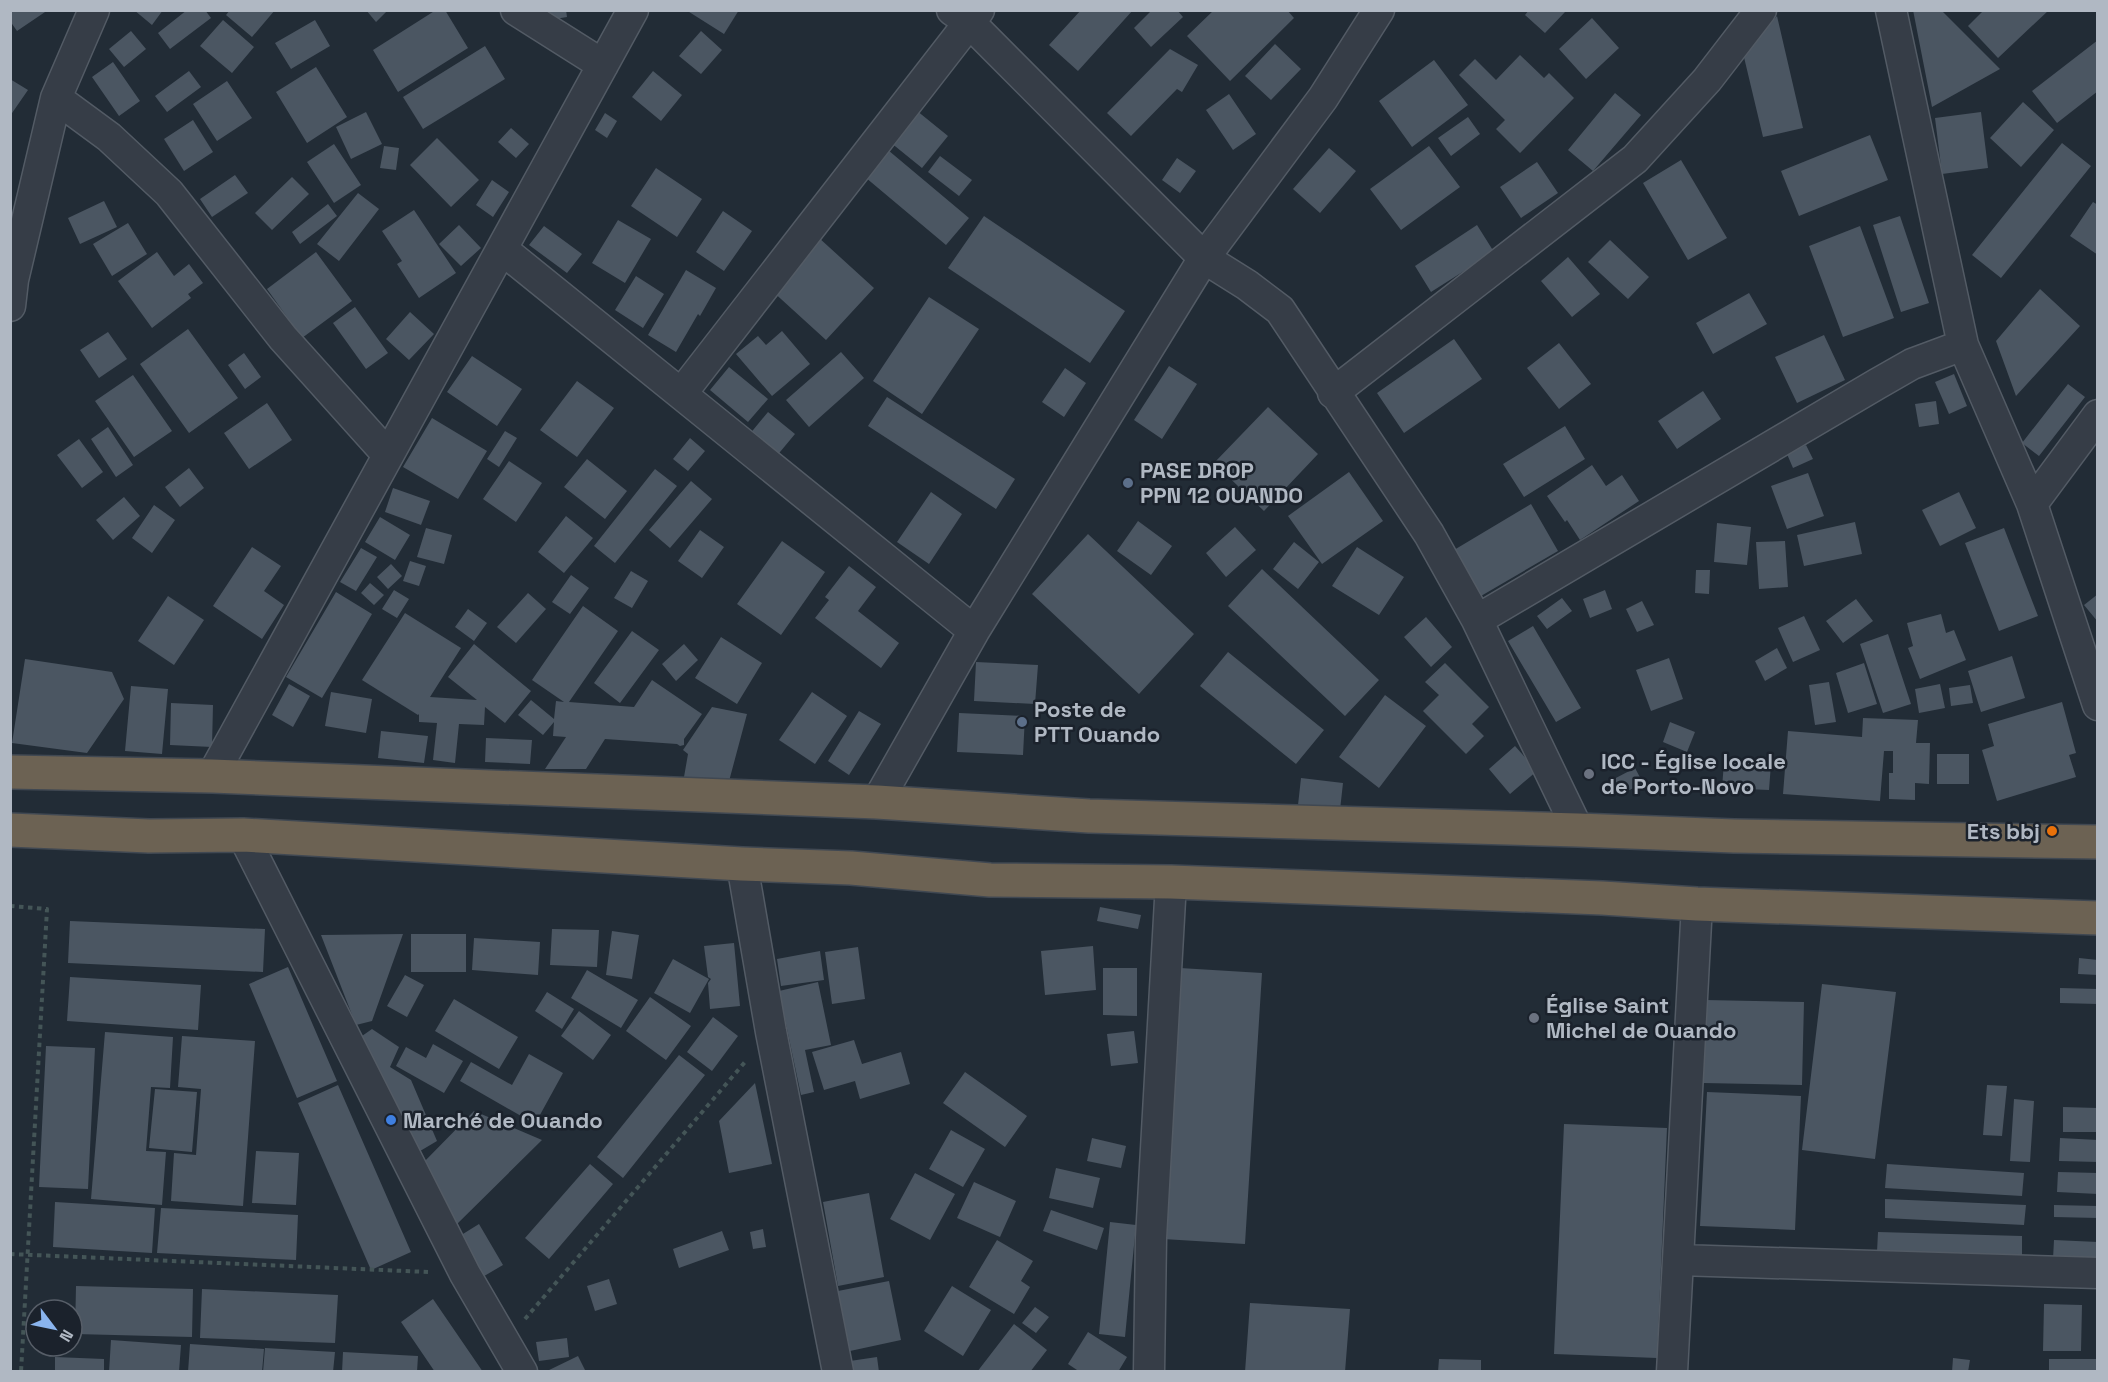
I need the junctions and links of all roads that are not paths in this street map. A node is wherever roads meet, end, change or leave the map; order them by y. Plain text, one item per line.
1 (94, 10) edge
2 (516, 10) edge
3 (633, 10) edge
4 (1379, 10) edge
5 (1761, 10) edge
6 (1891, 10) edge
7 (967, 14) edge
8 (603, 65) junction
9 (56, 99) junction
10 (502, 250) junction
11 (1204, 258) junction
12 (10, 306) edge
13 (1963, 345) junction
14 (1334, 393) junction
15 (681, 394) junction
16 (2097, 414) edge
17 (388, 455) junction
18 (2032, 504) junction
19 (1477, 620) junction
20 (974, 631) junction
21 (2097, 705) edge
22 (10, 772) edge
23 (212, 776) junction
24 (877, 802) junction
25 (10, 830) edge
26 (1578, 830) junction
27 (243, 835) junction
28 (2097, 842) edge
29 (742, 864) junction
30 (1171, 882) junction
31 (1697, 904) junction
32 (2097, 918) edge
33 (1679, 1260) junction
34 (2097, 1272) edge
35 (522, 1371) edge
36 (838, 1371) edge
37 (1149, 1371) edge
38 (1672, 1371) edge

1 - 9 street
2 - 8 street
3 - 8 street
4 - 11 street
5 - 14 street
6 - 13 street
7 - 11 street
7 - 15 street
8 - 10 street
9 - 12 street
9 - 17 street
10 - 15 street
10 - 17 street
11 - 14 street
11 - 20 street
13 - 18 street
13 - 19 street
14 - 19 street
15 - 20 street
16 - 18 street
17 - 23 street
18 - 21 street
19 - 26 street
20 - 24 street
22 - 23 highway
23 - 24 highway
24 - 26 highway
25 - 27 highway
26 - 28 highway
27 - 29 highway
27 - 35 street
29 - 30 highway
29 - 36 street
30 - 31 highway
30 - 37 street
31 - 32 highway
31 - 33 street
33 - 34 street
33 - 38 street

